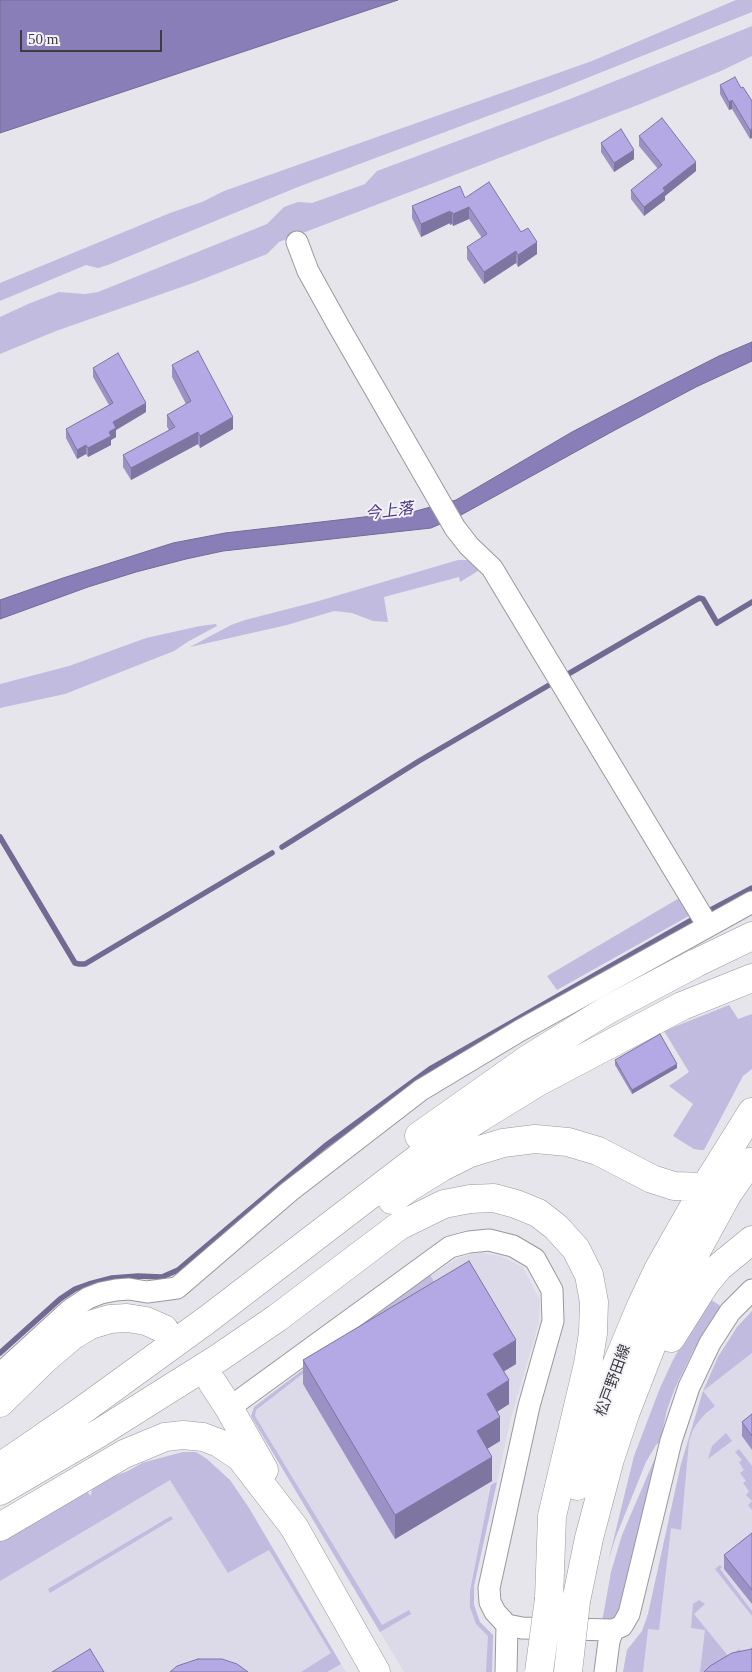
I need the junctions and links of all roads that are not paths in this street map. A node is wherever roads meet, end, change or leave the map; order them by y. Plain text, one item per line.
1 (296, 242) dead end
2 (752, 902) edge
3 (703, 918) junction
4 (752, 936) edge
5 (752, 978) edge
6 (752, 1112) edge
7 (751, 1159) edge
8 (705, 1187) junction
9 (752, 1240) edge
10 (752, 1290) edge
11 (208, 1318) junction
12 (164, 1330) tunnel mouth
13 (0, 1374) edge
14 (212, 1382) tunnel mouth
15 (0, 1403) edge
16 (230, 1408) junction
17 (0, 1467) edge
18 (0, 1490) edge
19 (0, 1527) edge
20 (294, 1527) junction
21 (549, 1599) junction
22 (576, 1602) junction
23 (507, 1625) junction
24 (613, 1630) junction
25 (376, 1672) edge
26 (506, 1672) edge
27 (539, 1672) edge
28 (568, 1672) edge
29 (605, 1672) edge

1 - 3 street
2 - 3 street
3 - 13 street
4 - 11 main road
5 - 11 main road
6 - 8 main road, 松戸野田線
7 - 8 main road
7 - 22 main road, 松戸野田線
8 - 18 main road
8 - 21 main road, 松戸野田線
9 - 22 main road
10 - 24 street
11 - 17 main road
12 - 15 main road
14 - 16 main road
16 - 20 main road
16 - 23 street
18 - 21 main road
19 - 20 main road
20 - 25 main road
21 - 27 main road, 松戸野田線, bridge
22 - 28 main road, 松戸野田線, bridge
23 - 24 street
23 - 26 street
24 - 29 street

